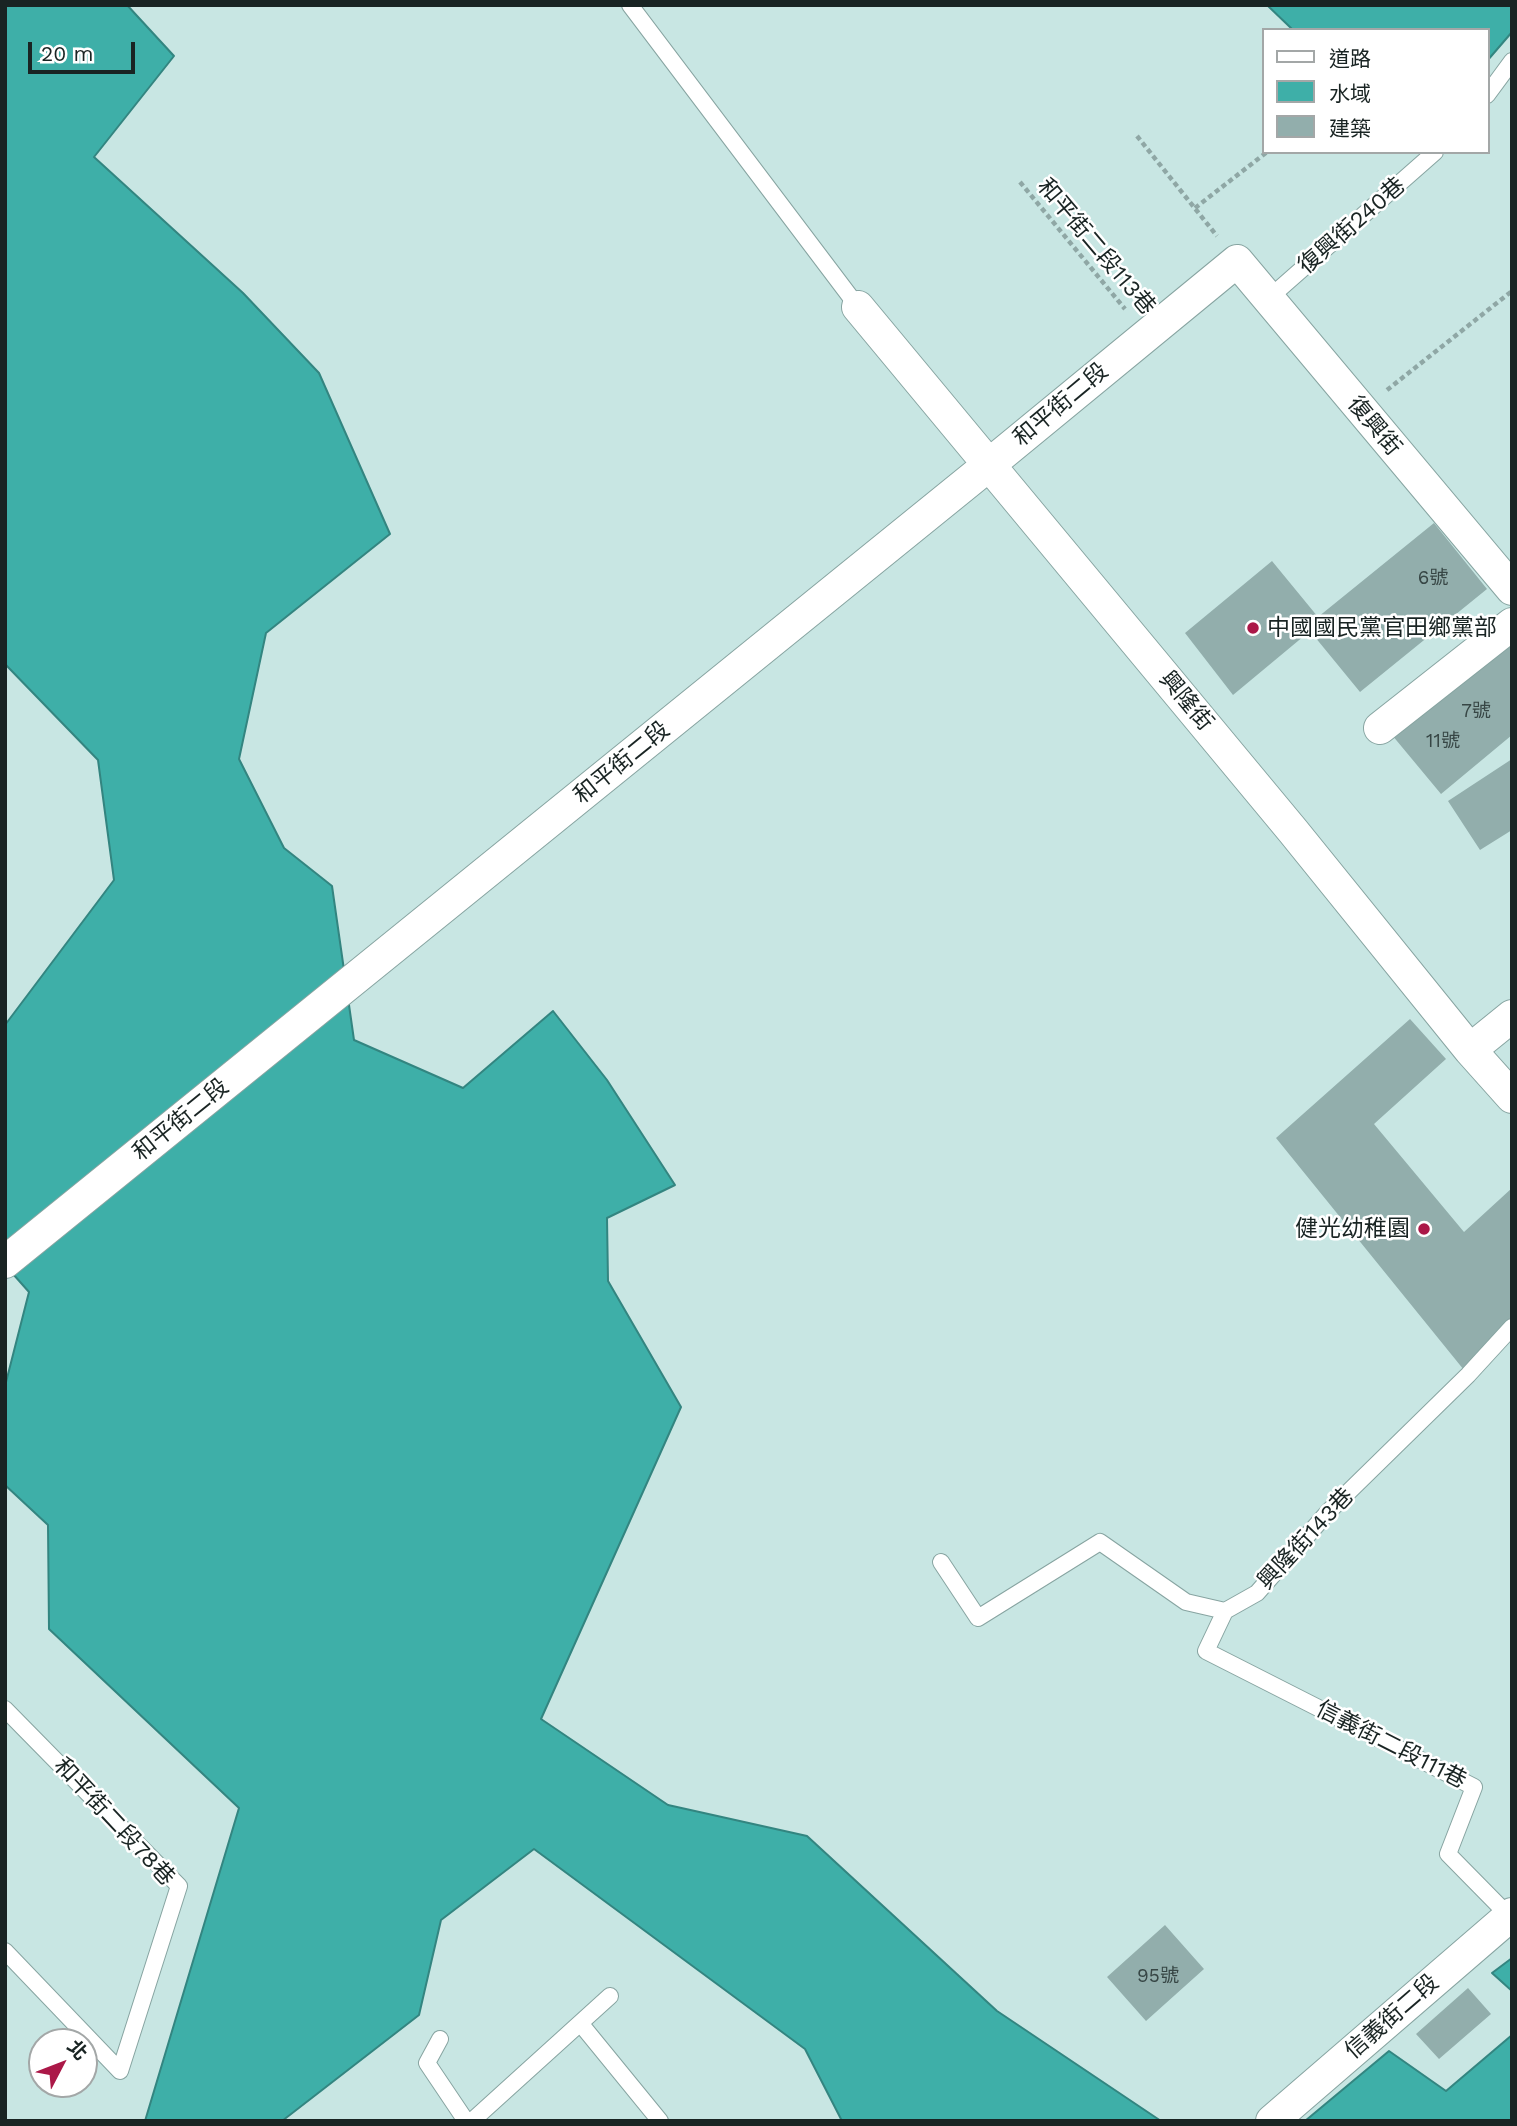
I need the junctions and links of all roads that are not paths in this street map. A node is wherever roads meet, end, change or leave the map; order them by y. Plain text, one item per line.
1 (630, 5) edge
2 (1512, 61) edge
3 (1489, 92) edge
4 (1433, 154) edge
5 (1237, 261) joint
6 (1268, 299) junction
7 (858, 307) joint
8 (990, 464) junction
9 (1512, 589) edge
10 (1512, 624) edge
11 (1380, 728) dead end
12 (1512, 1016) edge
13 (1470, 1049) junction
14 (1512, 1097) edge
15 (5, 1262) edge
16 (1512, 1327) edge
17 (941, 1562) dead end
18 (1225, 1611) junction
19 (5, 1709) edge
20 (1510, 1915) edge
21 (5, 1951) edge
22 (610, 1996) dead end
23 (580, 2023) junction
24 (440, 2039) dead end
25 (466, 2121) edge
26 (472, 2121) edge
27 (660, 2121) edge
28 (1272, 2121) edge

1 - 7 lane
2 - 3 lane
4 - 6 lane, 復興街240巷
5 - 6 street, 復興街
5 - 8 street, 和平街二段
6 - 9 street, 復興街
7 - 8 street, 興隆街
8 - 13 street, 興隆街
8 - 15 street, 和平街二段
10 - 11 street
12 - 13 street
13 - 14 street, 興隆街
16 - 18 lane, 興隆街143巷
17 - 18 lane
18 - 20 lane, 信義街二段111巷
19 - 21 lane, 和平街二段78巷
20 - 28 street, 信義街二段
22 - 23 lane
23 - 26 lane
23 - 27 lane
24 - 25 lane

